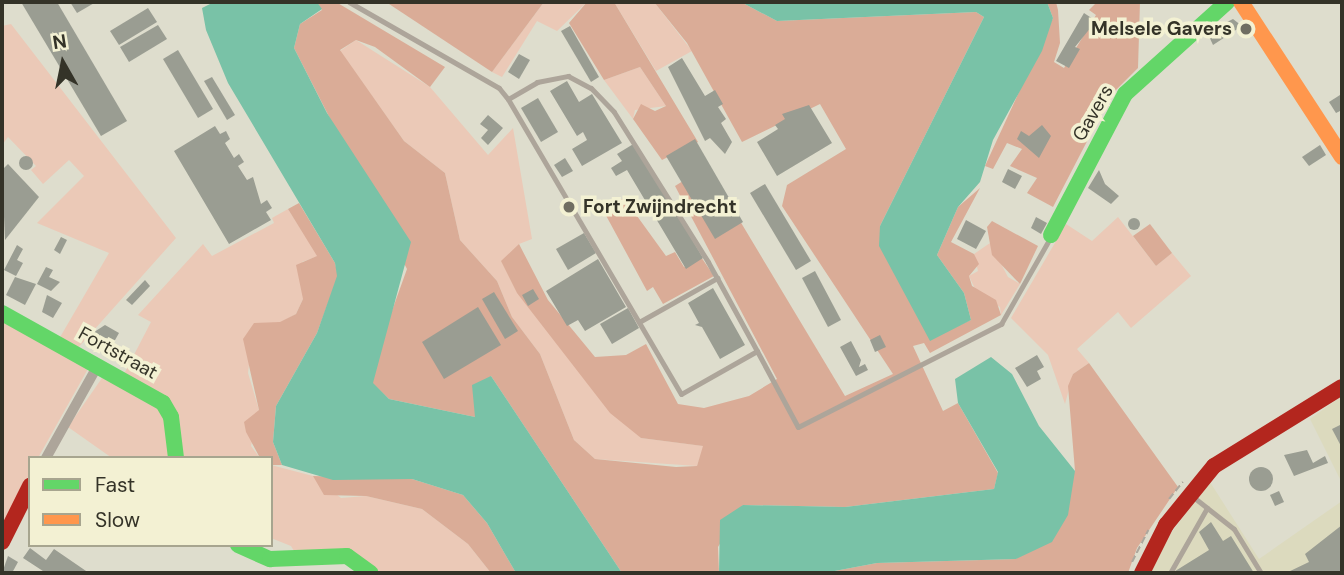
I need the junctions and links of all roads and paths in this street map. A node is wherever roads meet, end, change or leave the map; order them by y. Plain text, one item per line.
1 (348, 2) edge
2 (1227, 2) edge
3 (1241, 2) edge
4 (508, 99) junction
5 (1342, 157) edge
6 (1051, 235) joint
7 (717, 278) junction
8 (2, 313) edge
9 (639, 323) junction
10 (757, 351) junction
11 (99, 365) junction
12 (1342, 387) edge
13 (47, 456) edge
14 (176, 456) edge
15 (28, 490) edge
16 (1189, 493) junction
17 (1207, 508) junction
18 (2, 542) edge
19 (243, 547) edge
20 (369, 573) edge
21 (1142, 573) edge
22 (1170, 573) edge
23 (1261, 573) edge

1 - 4 lane
2 - 6 street, Gavers
3 - 5 street
4 - 7 lane
4 - 9 lane
6 - 10 lane
7 - 9 lane
7 - 10 lane
8 - 11 street, Fortstraat
9 - 10 lane
11 - 13 street
11 - 14 street, Fortstraat
12 - 16 street
15 - 18 street
16 - 17 lane
16 - 21 street
17 - 22 lane
17 - 23 lane
19 - 20 street

